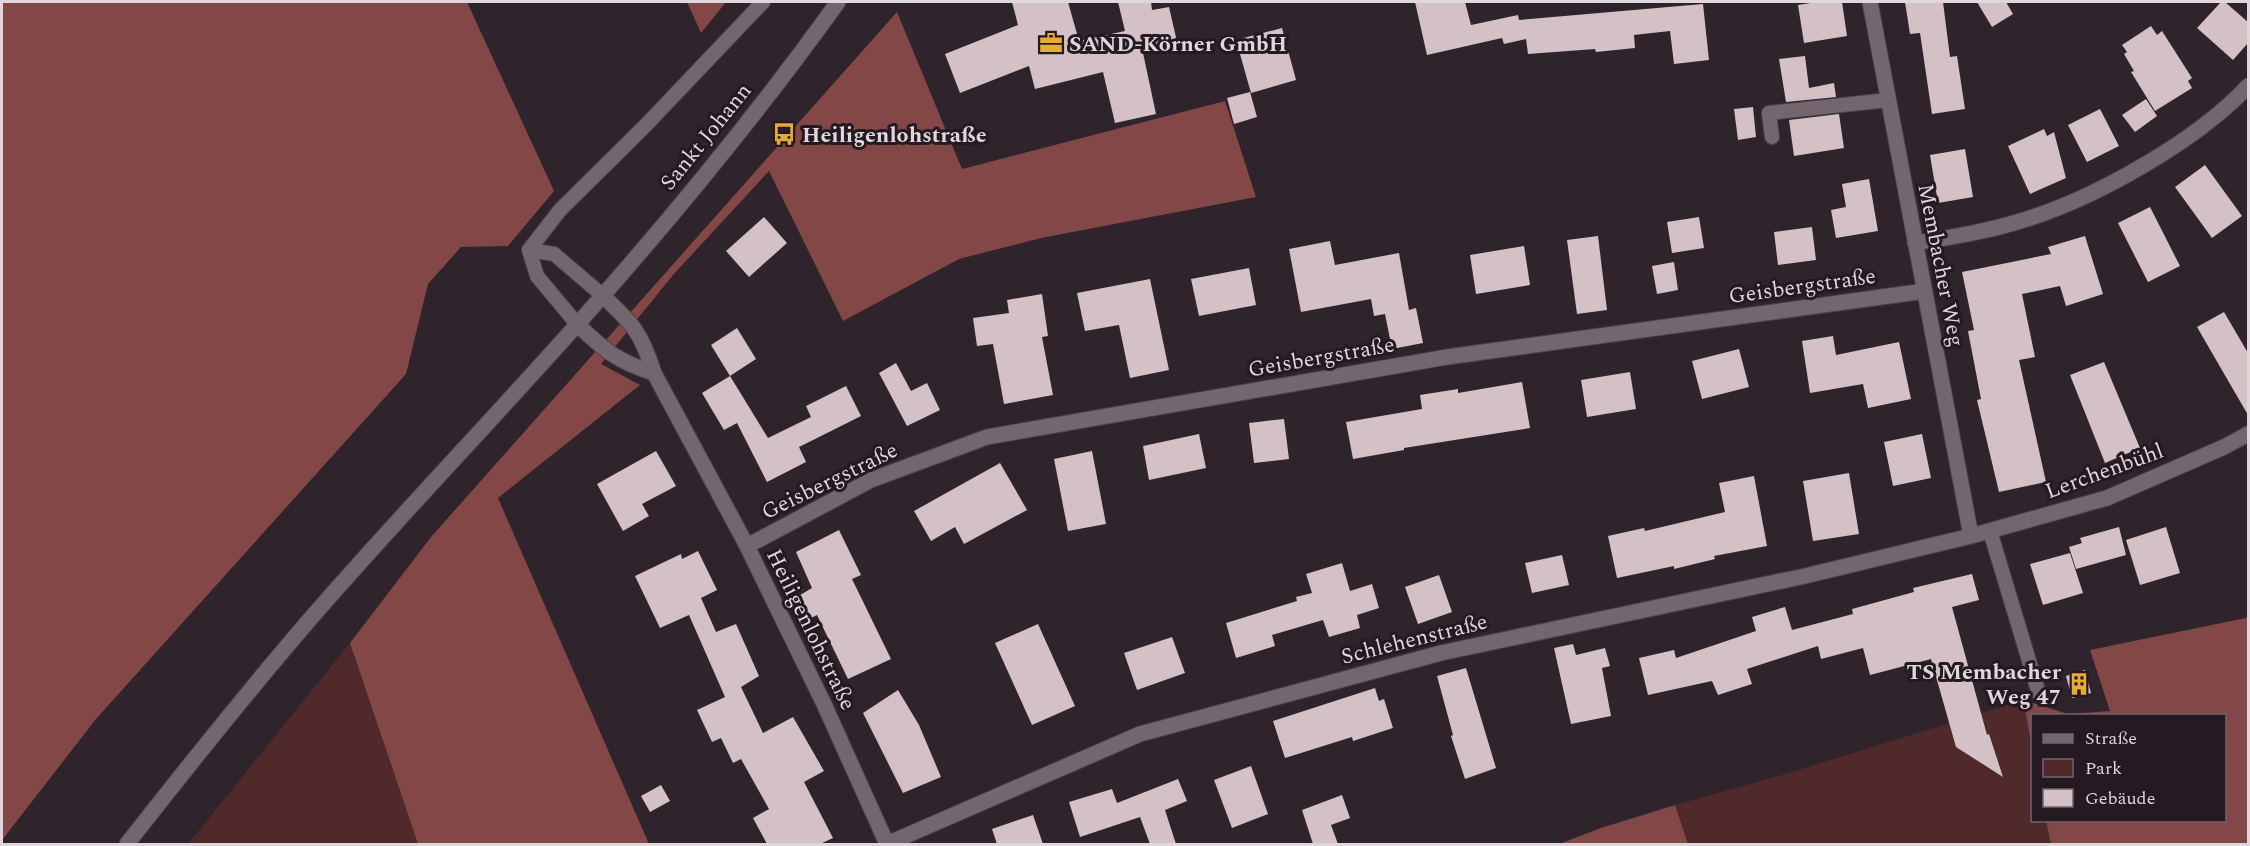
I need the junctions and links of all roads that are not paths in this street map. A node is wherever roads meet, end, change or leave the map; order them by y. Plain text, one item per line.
1 (763, 2) edge
2 (838, 2) edge
3 (1870, 2) edge
4 (2248, 86) edge
5 (1888, 100) junction
6 (1772, 137) dead end
7 (1915, 243) junction
8 (529, 250) junction
9 (1925, 291) junction
10 (602, 295) junction
11 (577, 324) junction
12 (654, 373) junction
13 (2248, 434) edge
14 (1990, 531) junction
15 (1971, 536) junction
16 (747, 546) junction
17 (2039, 694) dead end
18 (127, 844) edge
19 (887, 844) edge

1 - 8 lane, Sankt Johann
2 - 10 street, Sankt Johann
3 - 5 street, Membacher Weg
4 - 7 street
5 - 6 lane
5 - 7 street, Membacher Weg
7 - 9 street, Membacher Weg
8 - 10 lane
8 - 11 lane
9 - 15 street, Membacher Weg
9 - 16 street, Geisbergstraße
10 - 11 street, Sankt Johann
10 - 12 street, Heiligenlohstraße
11 - 12 street
11 - 18 street, Sankt Johann
12 - 16 street, Heiligenlohstraße
13 - 14 street, Lerchenbühl
14 - 15 street, Lerchenbühl
14 - 17 lane
15 - 19 street, Schlehenstraße
16 - 19 street, Heiligenlohstraße

